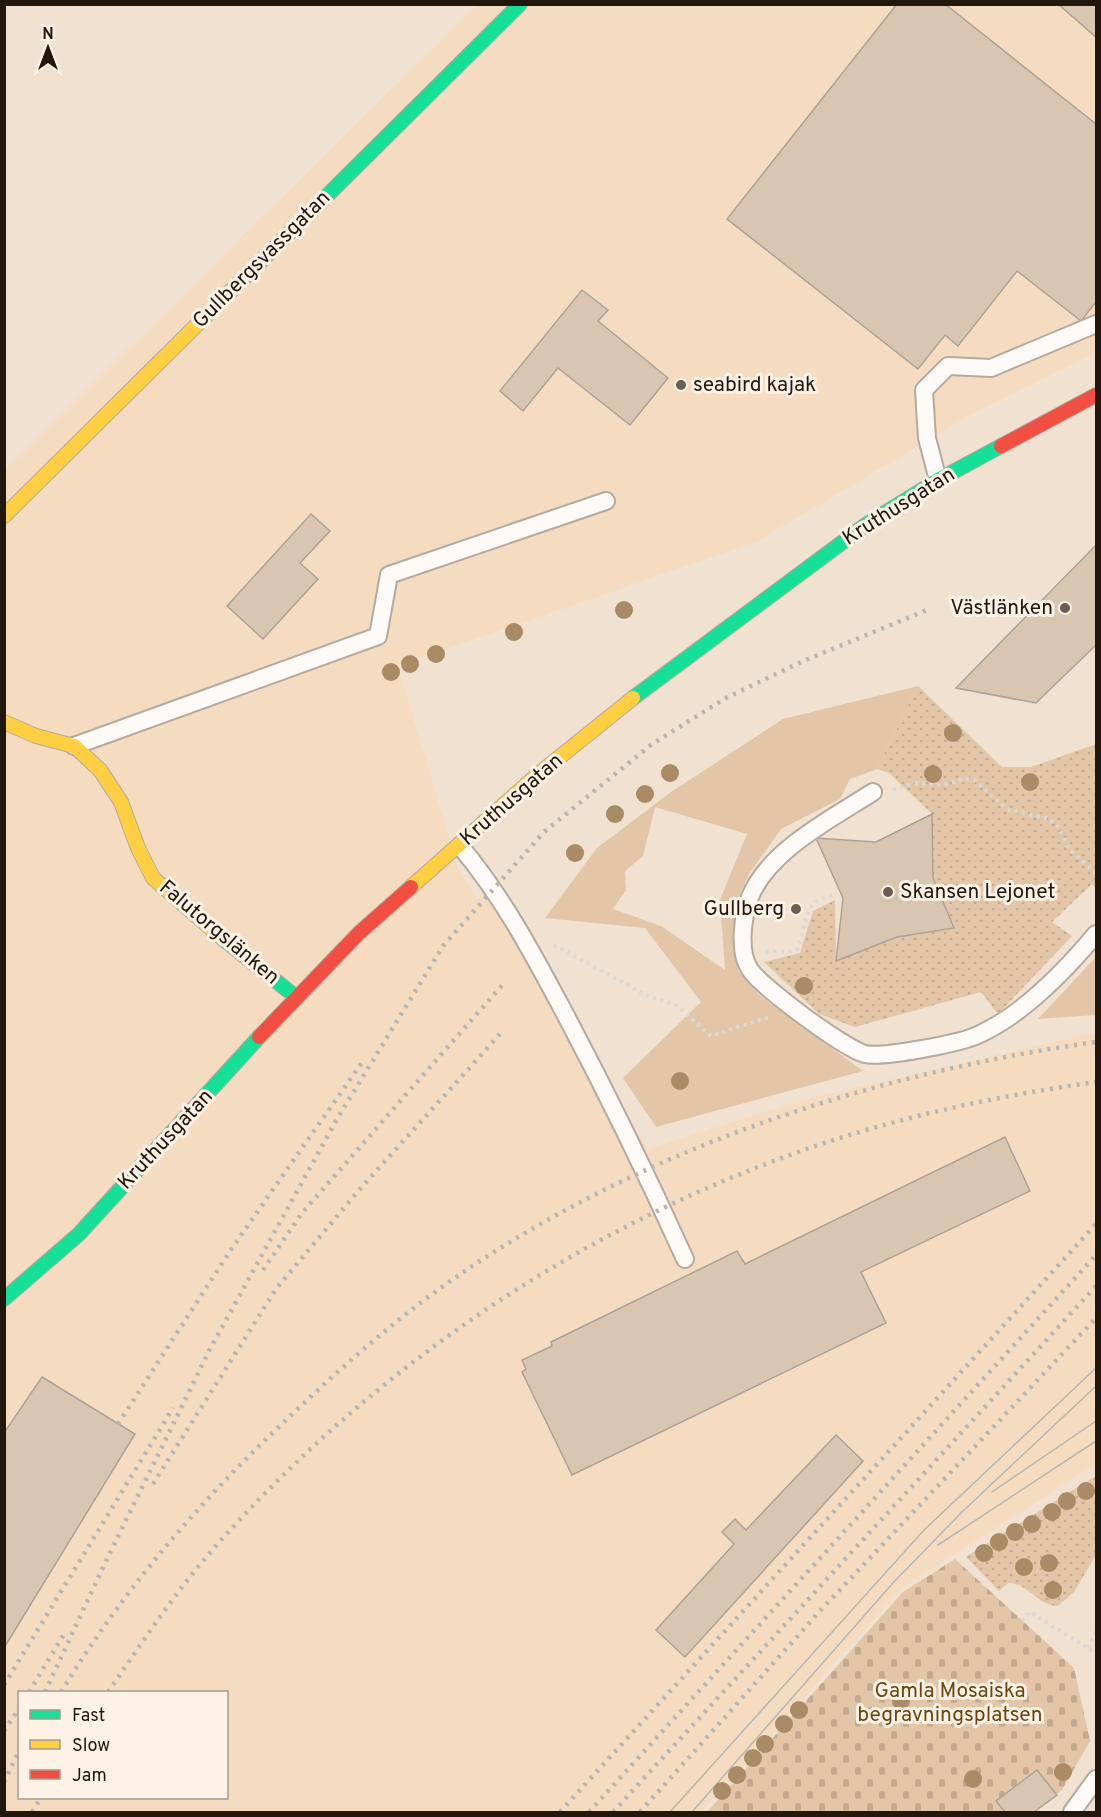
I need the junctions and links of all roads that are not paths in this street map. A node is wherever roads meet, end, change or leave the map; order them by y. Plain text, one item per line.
1 (520, 4) edge
2 (1096, 324) edge
3 (1096, 395) edge
4 (938, 480) junction
5 (606, 501) dead end
6 (4, 516) edge
7 (4, 722) edge
8 (74, 746) junction
9 (873, 792) road end
10 (460, 846) junction
11 (1096, 934) edge
12 (296, 998) junction
13 (685, 1259) dead end
14 (4, 1299) edge
15 (1096, 1779) edge
16 (1072, 1812) edge

1 - 6 street, Gullbergsvassgatan
2 - 4 lane
3 - 4 street, Kruthusgatan
4 - 10 street, Kruthusgatan
5 - 8 lane
7 - 8 street, Falutorgslänken
8 - 12 street, Falutorgslänken
9 - 11 lane
10 - 12 street, Kruthusgatan
10 - 13 lane
12 - 14 street, Kruthusgatan
15 - 16 lane

